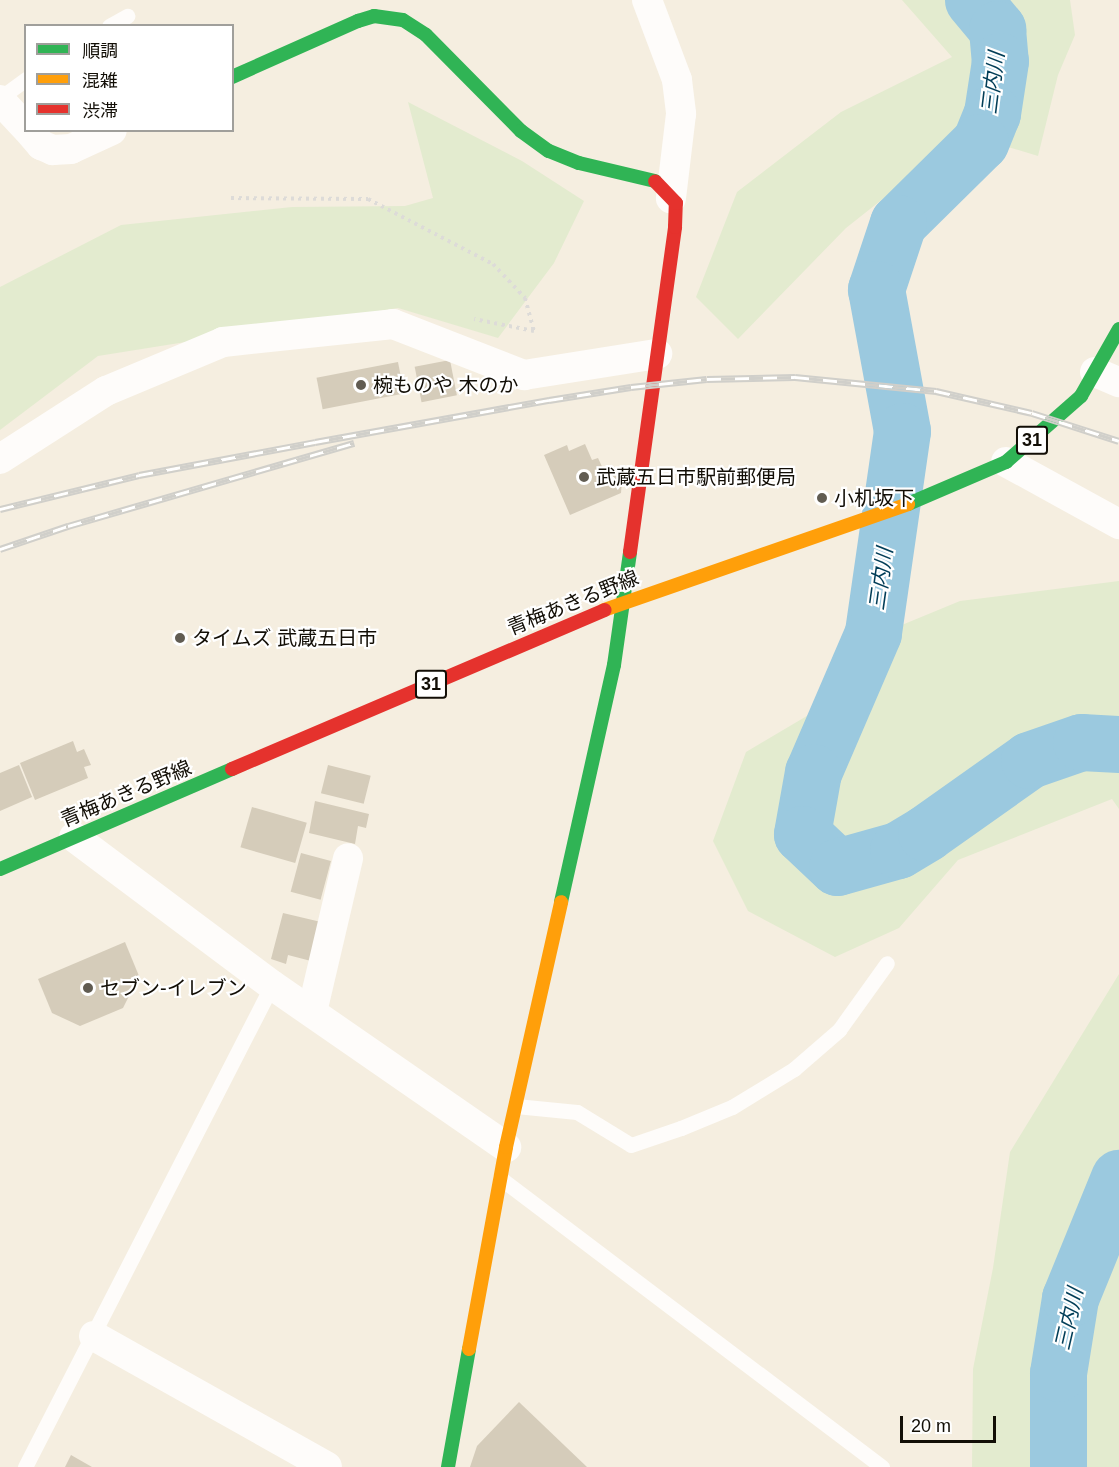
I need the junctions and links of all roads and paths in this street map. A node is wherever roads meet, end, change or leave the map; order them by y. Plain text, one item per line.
1 (647, 0) edge
2 (127, 16) dead end
3 (113, 24) edge
4 (234, 76) edge
5 (24, 80) edge
6 (0, 101) edge
7 (24, 126) edge
8 (30, 132) edge
9 (108, 132) edge
10 (231, 198) dead end
11 (671, 198) junction
12 (1119, 329) edge
13 (534, 331) dead end
14 (657, 354) junction
15 (1107, 377) edge
16 (0, 459) edge
17 (1006, 462) junction
18 (1119, 524) edge
19 (622, 602) junction
20 (74, 837) junction
21 (348, 858) dead end
22 (0, 869) edge
23 (887, 963) dead end
24 (272, 985) junction
25 (312, 1012) junction
26 (516, 1106) junction
27 (506, 1147) junction
28 (500, 1178) junction
29 (94, 1336) junction
30 (25, 1467) edge
31 (327, 1467) edge
32 (448, 1467) edge
33 (882, 1467) edge

1 - 11 street
2 - 3 lane
4 - 11 street
5 - 6 lane
6 - 7 street
8 - 9 street
10 - 13 path
11 - 14 street
12 - 15 street, 青梅あきる野線 / 31
14 - 16 street
14 - 19 street
15 - 17 street, 青梅あきる野線 / 31
17 - 18 street
17 - 19 street, 青梅あきる野線 / 31
19 - 20 street, 青梅あきる野線 / 31
19 - 26 street
20 - 22 street, 青梅あきる野線 / 31
20 - 24 street
21 - 25 street
23 - 26 lane
24 - 25 street
24 - 29 lane
25 - 27 street
26 - 27 street
27 - 28 street
28 - 32 street
28 - 33 lane
29 - 30 lane
29 - 31 street

